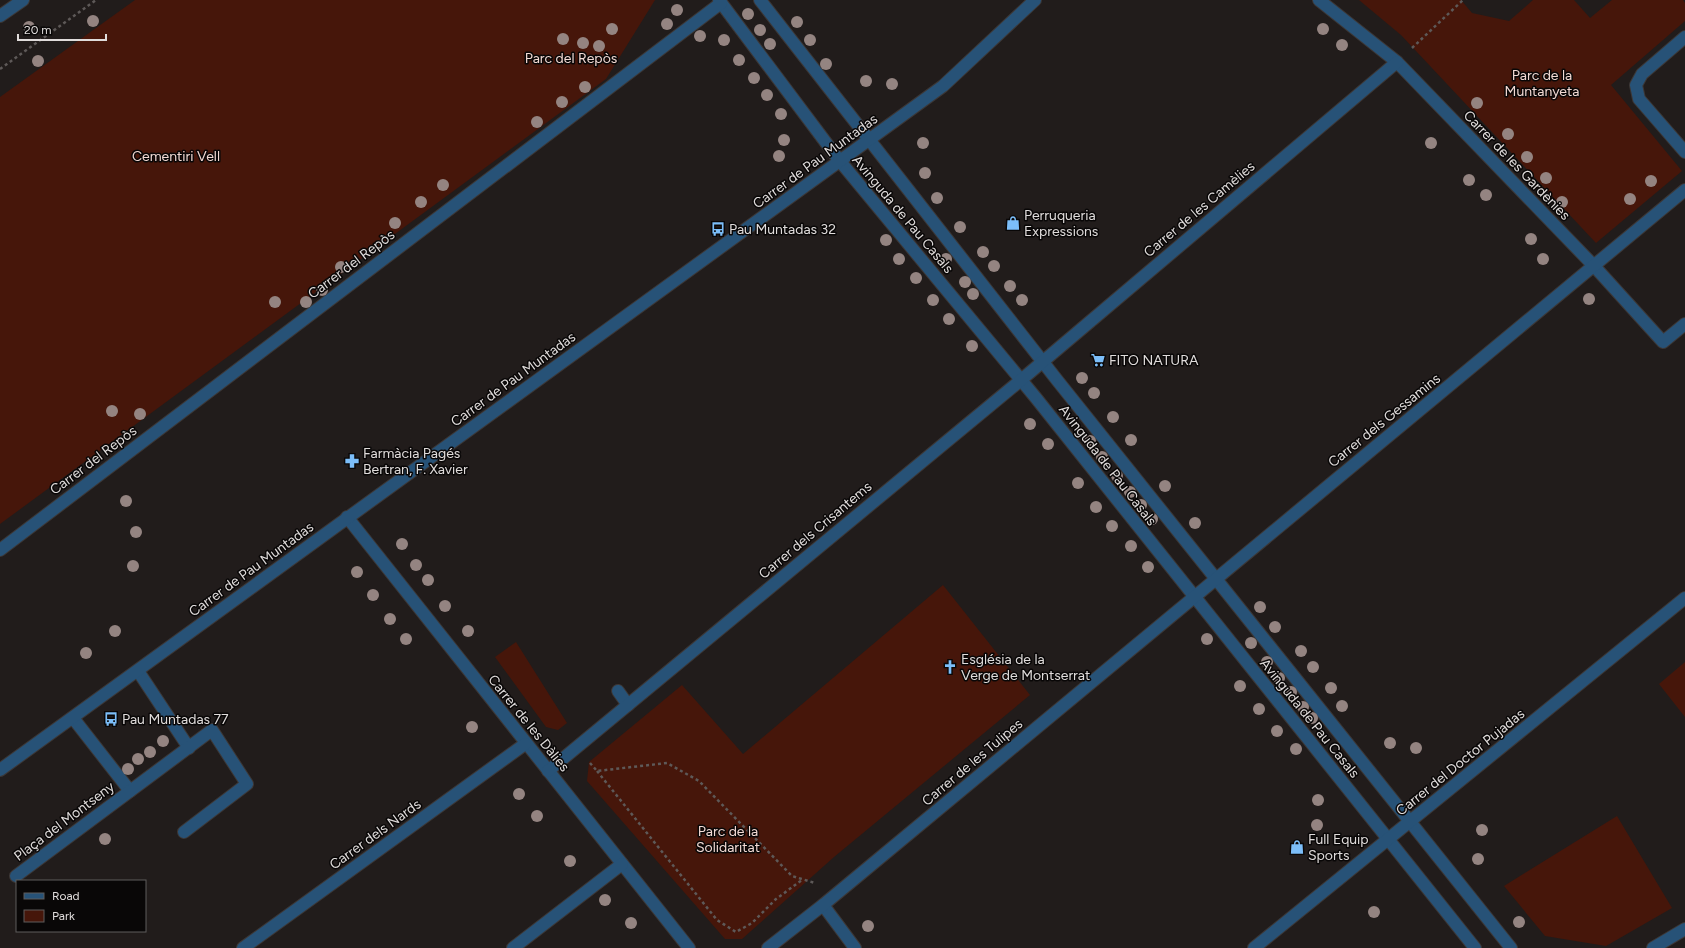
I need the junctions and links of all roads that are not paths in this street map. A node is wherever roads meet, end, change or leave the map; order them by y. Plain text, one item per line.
1 (23, 0) edge
2 (760, 0) edge
3 (1035, 0) edge
4 (1319, 0) edge
5 (720, 2) edge
6 (0, 16) edge
7 (1685, 37) edge
8 (1397, 62) junction
9 (868, 140) junction
10 (1685, 152) edge
11 (839, 160) junction
12 (1685, 190) edge
13 (1594, 266) junction
14 (1685, 324) edge
15 (1042, 361) junction
16 (1021, 380) junction
17 (347, 517) junction
18 (0, 550) edge
19 (1216, 578) junction
20 (1194, 596) junction
21 (1685, 598) edge
22 (138, 670) junction
23 (618, 691) dead end
24 (628, 705) junction
25 (73, 718) junction
26 (525, 744) junction
27 (189, 748) junction
28 (0, 770) edge
29 (548, 771) junction
30 (130, 791) junction
31 (1410, 823) junction
32 (184, 832) dead end
33 (1388, 841) junction
34 (622, 864) junction
35 (16, 876) dead end
36 (823, 905) junction
37 (1685, 929) edge
38 (243, 948) edge
39 (513, 948) edge
40 (689, 948) edge
41 (768, 948) edge
42 (855, 948) edge
43 (1254, 948) edge
44 (1475, 948) edge
45 (1511, 948) edge
46 (1653, 948) edge

1 - 6 street
2 - 9 street, Avinguda de Pau Casals
3 - 9 street, Carrer de Pau Muntadas
4 - 8 street, Carrer de les Gardènies
5 - 11 street, Avinguda de Pau Casals
5 - 18 street, Carrer del Repòs
7 - 10 street
8 - 13 street, Carrer de les Gardènies
8 - 15 street, Carrer de les Camèlies
9 - 11 street, Carrer de Pau Muntadas
9 - 15 street, Avinguda de Pau Casals
11 - 16 street, Avinguda de Pau Casals
11 - 17 street, Carrer de Pau Muntadas
12 - 13 street, Carrer dels Gessamins
13 - 14 street, Carrer de les Gardènies
13 - 19 street, Carrer dels Gessamins
15 - 16 street, Carrer de les Camèlies
15 - 19 street, Avinguda de Pau Casals
16 - 20 street, Avinguda de Pau Casals
16 - 24 street, Carrer dels Crisantems
17 - 22 street, Carrer de Pau Muntadas
17 - 26 street, Carrer de les Dàlies
19 - 20 street, Carrer dels Gessamins
19 - 31 street, Avinguda de Pau Casals
20 - 33 street, Avinguda de Pau Casals
20 - 36 street, Carrer de les Tulipes
21 - 31 street, Carrer del Doctor Pujadas
22 - 25 street, Carrer de Pau Muntadas
22 - 27 street
23 - 24 street
24 - 29 street, Carrer dels Crisantems
25 - 28 street, Carrer de Pau Muntadas
25 - 30 street, Plaça del Montseny
26 - 29 street, Carrer de les Dàlies
26 - 38 street, Carrer dels Nards
27 - 30 street, Plaça del Montseny
27 - 32 street, Plaça del Montseny
29 - 34 street, Carrer de les Dàlies
30 - 35 street, Plaça del Montseny
31 - 33 street, Carrer del Doctor Pujadas
31 - 45 street, Avinguda de Pau Casals
33 - 43 street, Carrer del Doctor Pujadas
33 - 44 street, Avinguda de Pau Casals
34 - 39 street
34 - 40 street, Carrer de les Dàlies
36 - 41 street, Carrer de les Tulipes
36 - 42 street
37 - 46 street

